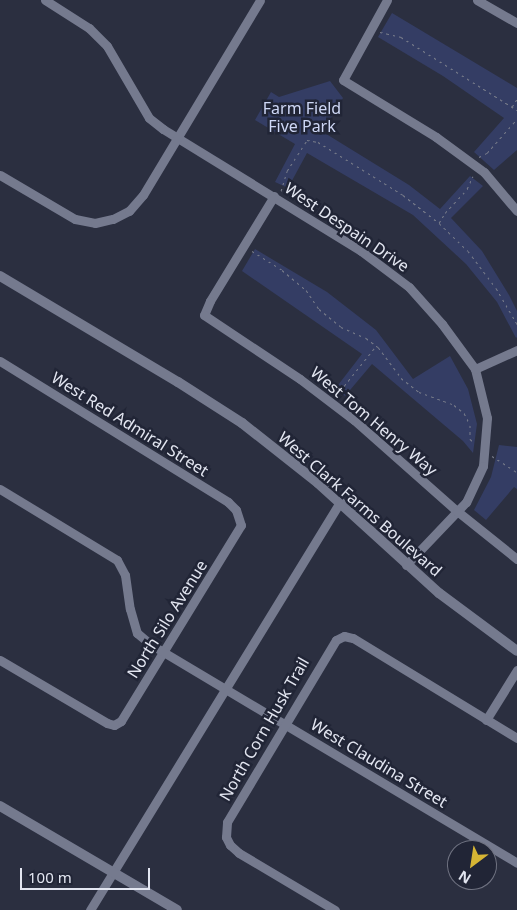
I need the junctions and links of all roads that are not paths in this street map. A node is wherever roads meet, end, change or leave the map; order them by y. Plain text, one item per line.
1 (45, 0) edge
2 (260, 0) edge
3 (388, 0) edge
4 (476, 0) edge
5 (517, 23) edge
6 (177, 138) junction
7 (0, 175) edge
8 (276, 198) junction
9 (517, 211) edge
10 (0, 276) edge
11 (517, 350) edge
12 (0, 361) edge
13 (474, 369) junction
14 (0, 489) edge
15 (340, 502) junction
16 (458, 511) junction
17 (240, 517) joint
18 (517, 559) edge
19 (406, 565) junction
20 (517, 651) edge
21 (163, 652) junction
22 (0, 660) edge
23 (517, 670) edge
24 (224, 690) junction
25 (486, 720) junction
26 (284, 724) junction
27 (517, 738) edge
28 (0, 806) edge
29 (517, 863) edge
30 (113, 872) junction
31 (90, 910) edge
32 (177, 910) edge
33 (335, 910) edge

1 - 6 street, West Despain Drive
2 - 6 street
3 - 9 street
4 - 5 street
6 - 7 street
6 - 8 street, West Despain Drive
8 - 13 street, West Despain Drive
8 - 16 street, West Tom Henry Way
10 - 15 street, West Clark Farms Boulevard
11 - 13 street
12 - 17 street, West Red Admiral Street
13 - 16 street, West Despain Drive
14 - 21 street, West Claudina Street
15 - 19 street, West Clark Farms Boulevard
15 - 24 street
16 - 18 street, West Tom Henry Way
16 - 19 street, West Despain Drive
17 - 21 street, North Silo Avenue
19 - 20 street, West Clark Farms Boulevard
21 - 22 street, North Silo Avenue
21 - 24 street, West Claudina Street
23 - 25 street
24 - 26 street, West Claudina Street
24 - 30 street
25 - 26 street, North Corn Husk Trail
25 - 27 street
26 - 29 street, West Claudina Street
26 - 33 street, North Corn Husk Trail
28 - 30 street
30 - 31 street
30 - 32 street

